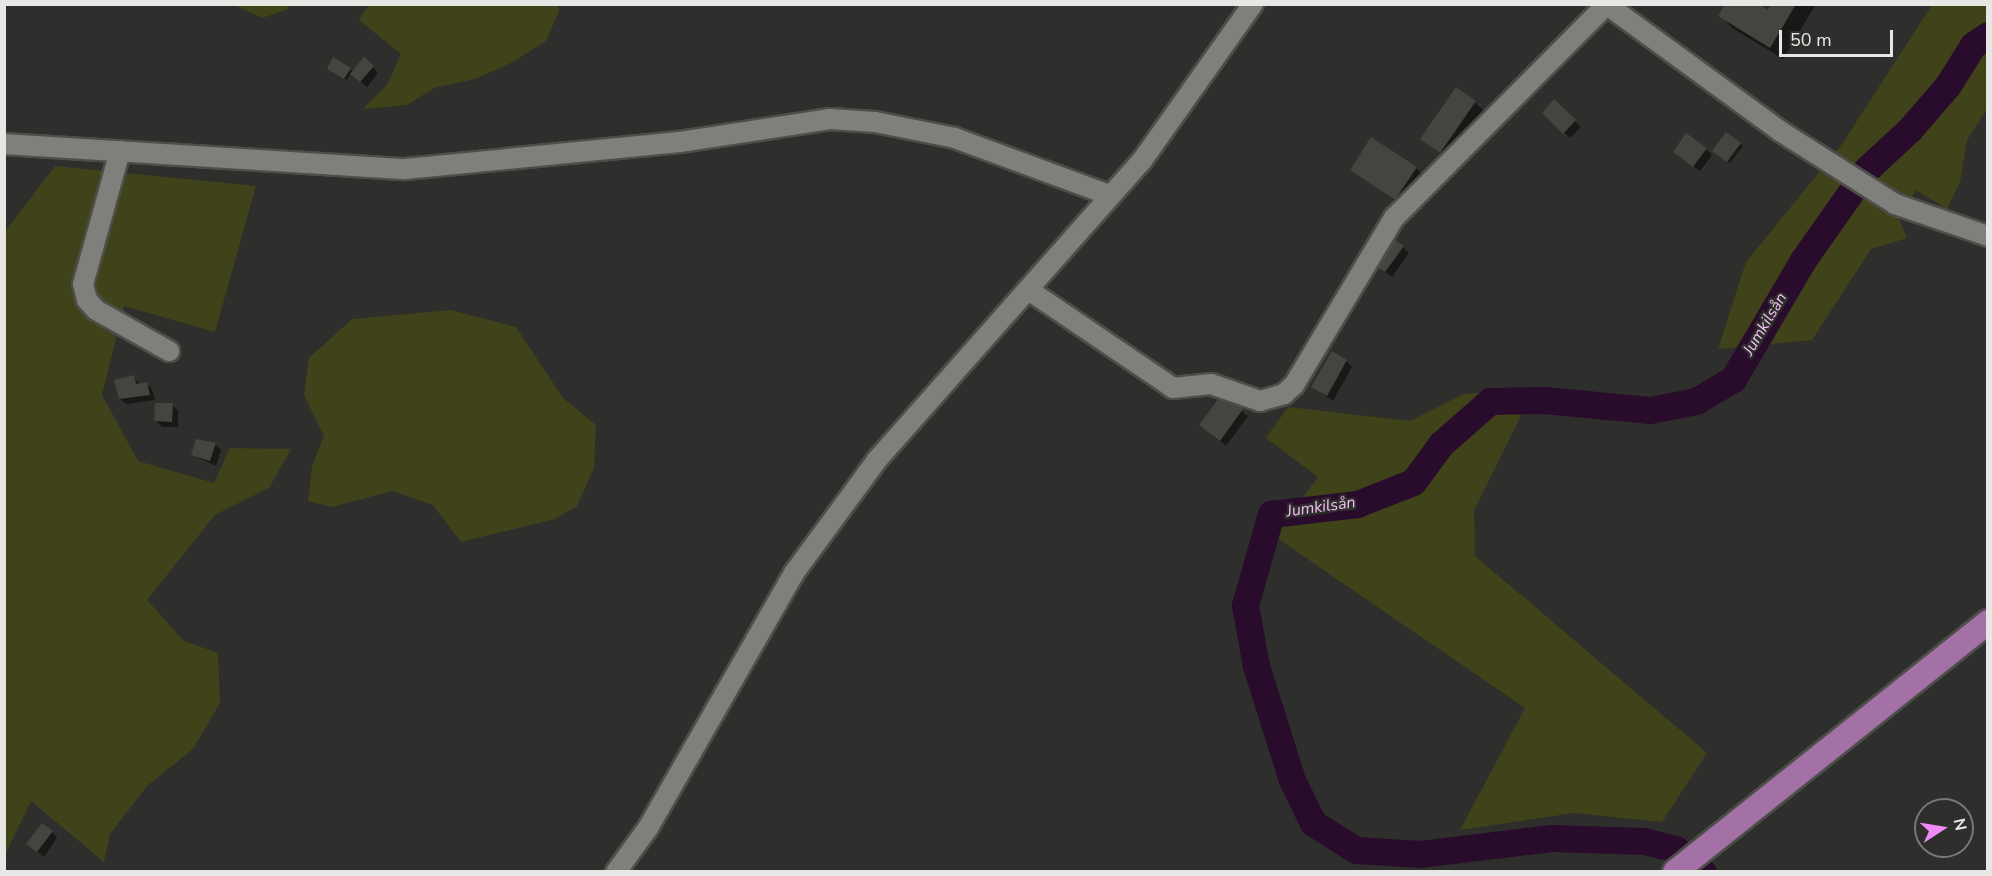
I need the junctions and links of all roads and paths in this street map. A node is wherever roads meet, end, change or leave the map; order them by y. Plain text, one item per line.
1 (1253, 4) edge
2 (1606, 5) edge
3 (4, 144) edge
4 (120, 151) junction
5 (1108, 195) junction
6 (1988, 236) edge
7 (1030, 291) junction
8 (169, 351) dead end
9 (1988, 622) edge
10 (616, 872) edge
11 (1675, 872) edge

1 - 5 street
2 - 6 street
2 - 7 street
3 - 4 street
4 - 5 street
4 - 8 street
5 - 7 street
7 - 10 street
9 - 11 main road

